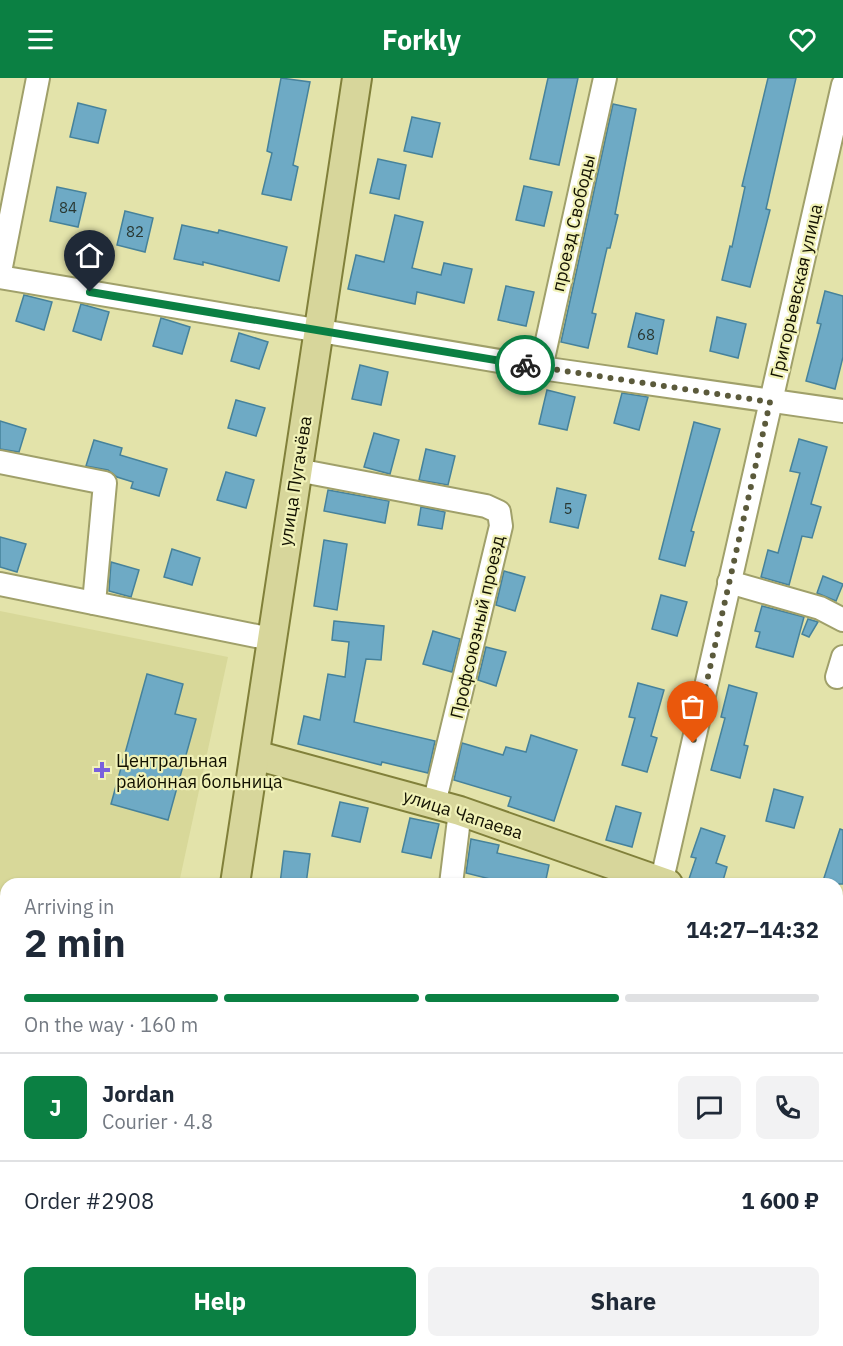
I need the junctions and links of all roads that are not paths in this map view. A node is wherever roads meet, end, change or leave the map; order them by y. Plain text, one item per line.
1 (38, 78) edge
2 (357, 78) edge
3 (605, 78) edge
4 (843, 85) edge
5 (0, 272) edge
6 (0, 277) edge
7 (318, 331) junction
8 (541, 368) junction
9 (770, 402) junction
10 (843, 411) edge
11 (0, 462) edge
12 (297, 470) junction
13 (729, 582) junction
14 (0, 584) edge
15 (94, 603) junction
16 (843, 620) edge
17 (270, 639) junction
18 (255, 755) junction
19 (447, 808) junction
20 (236, 878) edge
21 (451, 878) edge
22 (649, 878) edge
23 (664, 878) edge

1 - 5 street
2 - 7 main road, улица Пугачёва
3 - 8 street, проезд Свободы
4 - 9 street, Григорьевская улица
6 - 7 street
7 - 8 street
7 - 12 main road, улица Пугачёва
8 - 9 street
9 - 10 street
9 - 13 street, Григорьевская улица
11 - 15 street
12 - 17 main road, улица Пугачёва
12 - 19 street, Профсоюзный проезд
13 - 16 street
13 - 23 street, Григорьевская улица
14 - 15 street
15 - 17 street
17 - 18 main road, улица Пугачёва
18 - 19 main road, улица Чапаева
18 - 20 main road, улица Пугачёва
19 - 21 street
19 - 22 main road, улица Чапаева

